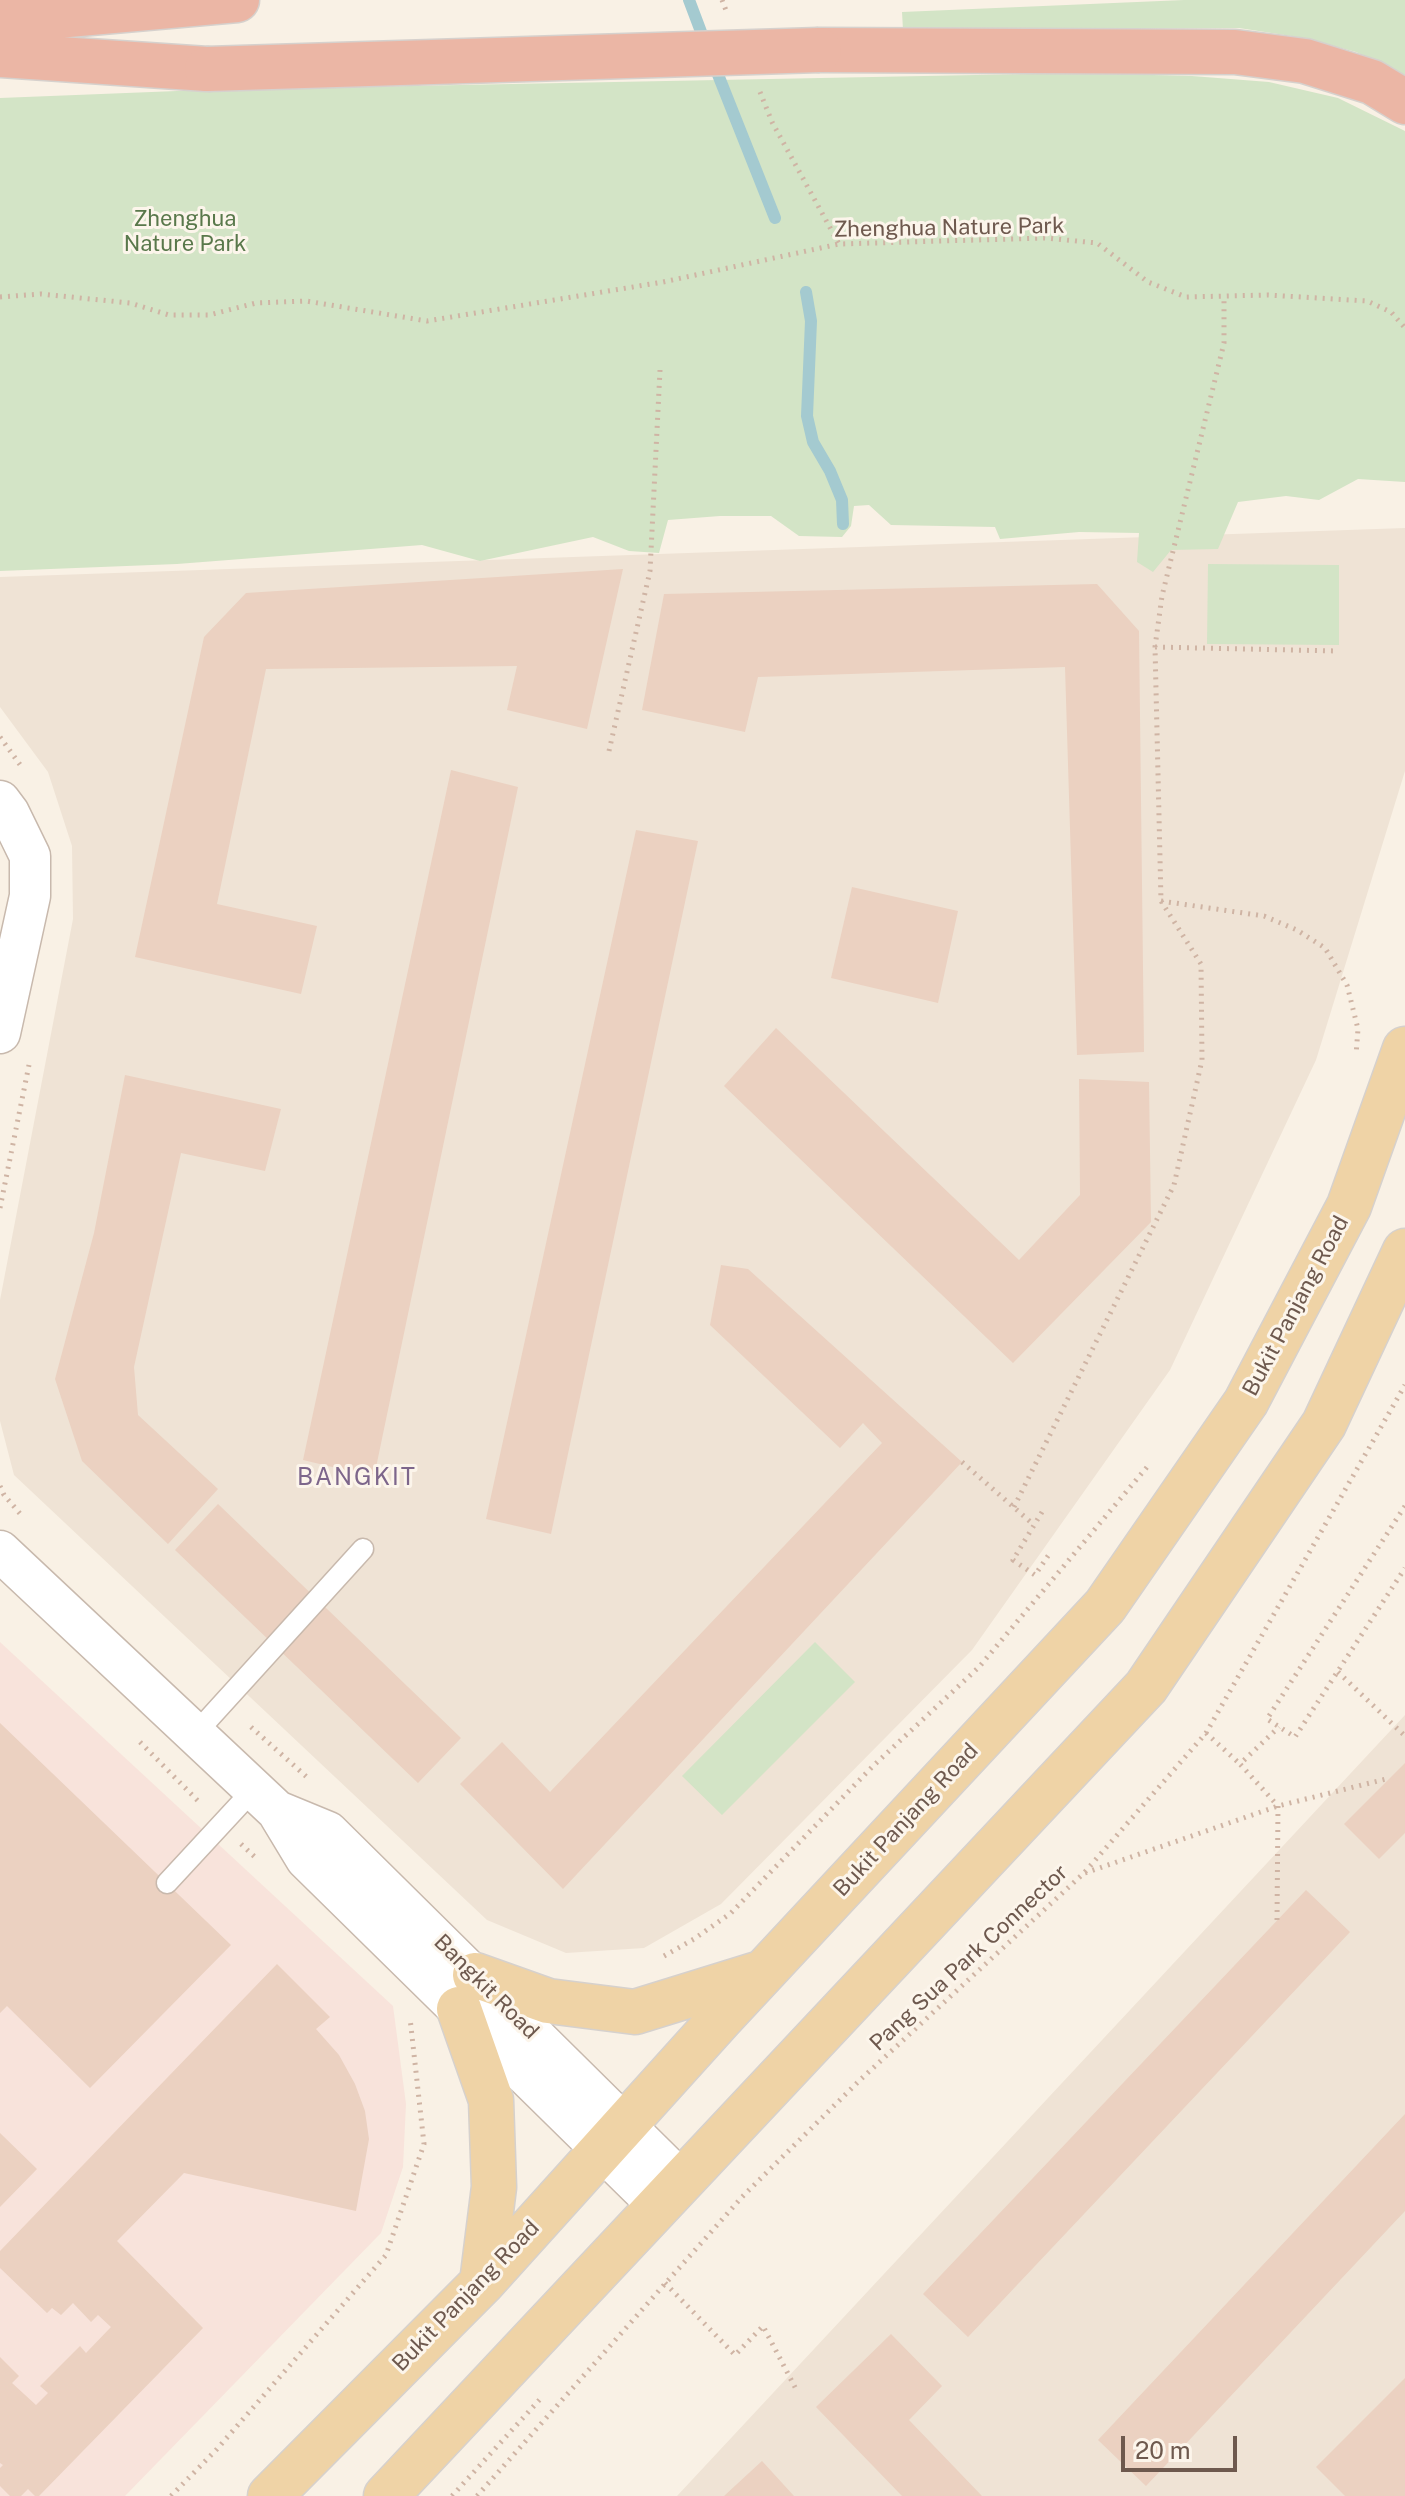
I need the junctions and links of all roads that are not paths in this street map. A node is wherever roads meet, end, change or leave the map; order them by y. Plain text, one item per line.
1 (220, 1) edge
2 (0, 21) edge
3 (0, 55) edge
4 (1405, 102) edge
5 (0, 801) edge
6 (0, 1033) edge
7 (1405, 1049) edge
8 (1405, 1251) edge
9 (363, 1549) dead end
10 (0, 1551) edge
11 (195, 1734) junction
12 (265, 1800) junction
13 (167, 1883) dead end
14 (763, 1973) junction
15 (467, 1992) junction
16 (613, 2138) junction
17 (671, 2194) junction
18 (482, 2283) junction
19 (270, 2496) edge
20 (386, 2496) edge

1 - 2 highway
3 - 4 highway, bridge
5 - 6 street
7 - 14 main road, Bukit Panjang Road
8 - 17 main road
9 - 11 lane
10 - 11 street, Bangkit Road
11 - 12 street, Bangkit Road
12 - 13 lane
12 - 15 street, Bangkit Road
14 - 15 main road
14 - 16 main road, Bukit Panjang Road
15 - 16 street, Bangkit Road
15 - 18 main road
16 - 17 street, Bangkit Road
16 - 18 main road, Bukit Panjang Road
17 - 20 main road
18 - 19 main road, Bukit Panjang Road

